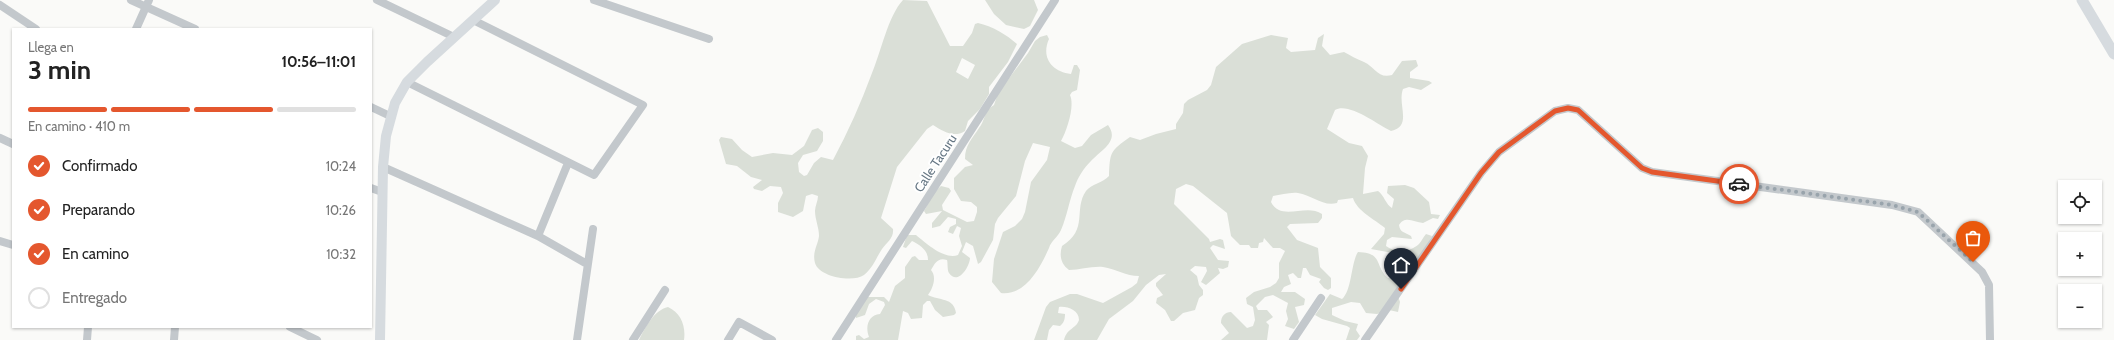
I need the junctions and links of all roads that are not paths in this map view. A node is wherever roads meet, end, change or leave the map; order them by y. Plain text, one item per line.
1 (132, 0) edge
2 (377, 0) edge
3 (496, 0) edge
4 (594, 0) edge
5 (1055, 0) edge
6 (2082, 0) edge
7 (147, 3) edge
8 (0, 5) edge
9 (473, 20) junction
10 (34, 28) edge
11 (136, 28) edge
12 (193, 28) edge
13 (454, 37) junction
14 (709, 39) dead end
15 (2114, 54) edge
16 (407, 82) junction
17 (372, 107) edge
18 (390, 116) junction
19 (0, 138) edge
20 (12, 144) edge
21 (568, 163) junction
22 (383, 168) junction
23 (372, 188) edge
24 (382, 192) junction
25 (593, 229) dead end
26 (538, 236) junction
27 (0, 241) edge
28 (12, 245) edge
29 (587, 264) junction
30 (665, 290) dead end
31 (1322, 298) dead end
32 (88, 328) edge
33 (175, 328) edge
34 (292, 328) edge
35 (87, 340) edge
36 (174, 340) edge
37 (317, 340) edge
38 (380, 340) edge
39 (577, 340) edge
40 (633, 340) edge
41 (728, 340) edge
42 (772, 340) edge
43 (836, 340) edge
44 (1293, 340) edge
45 (1365, 340) edge
46 (1990, 340) edge

1 - 7 street
2 - 13 street
3 - 9 main road
4 - 14 street
5 - 43 street, Calle Tacuru
6 - 15 highway
7 - 11 street
7 - 12 street
8 - 10 street
9 - 13 main road
9 - 21 street
13 - 16 main road
16 - 18 main road
16 - 21 street
17 - 18 street
18 - 22 main road
19 - 20 street
21 - 26 street
22 - 24 main road
22 - 26 street
23 - 24 street
24 - 38 main road
25 - 29 street
26 - 29 street
27 - 28 street
29 - 39 street
30 - 40 street
31 - 44 street
32 - 35 street
33 - 36 street
34 - 37 street
41 - 42 street
45 - 46 street

